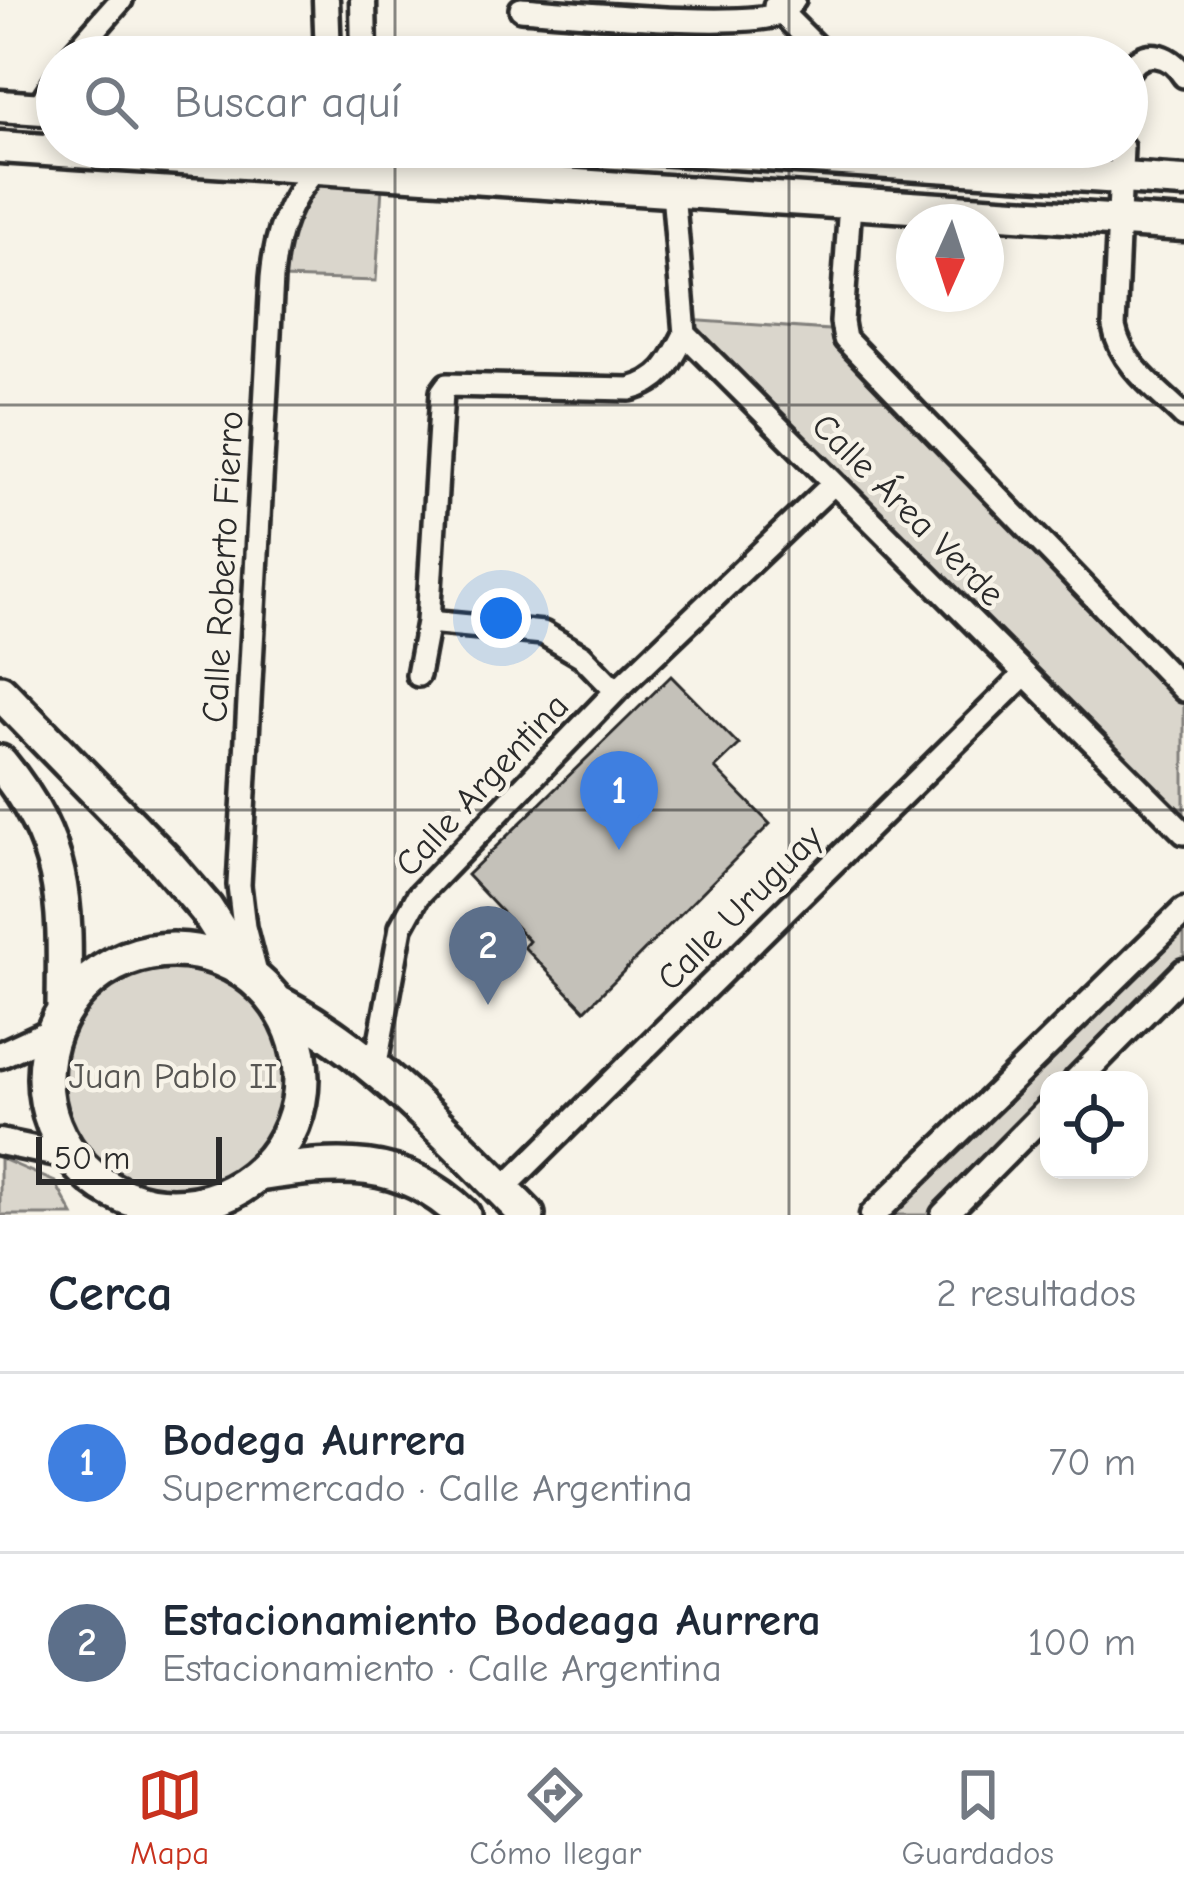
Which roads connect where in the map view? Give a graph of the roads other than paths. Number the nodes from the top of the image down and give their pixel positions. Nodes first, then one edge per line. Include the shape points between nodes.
1 (121, 0) edge
2 (326, 0) edge
3 (363, 0) edge
4 (782, 4) edge
5 (521, 8) dead end
6 (634, 8) edge
7 (89, 36) edge
8 (327, 36) edge
9 (364, 36) edge
10 (809, 36) edge
11 (1148, 56) edge
12 (1184, 76) edge
13 (0, 106) edge
14 (36, 108) edge
15 (0, 147) edge
16 (36, 148) edge
17 (311, 168) edge
18 (446, 168) edge
19 (1028, 168) edge
20 (1122, 168) edge
21 (1122, 178) junction
22 (1184, 182) edge
23 (674, 192) junction
24 (850, 203) junction
25 (1120, 221) junction
26 (1184, 225) edge
27 (686, 334) junction
28 (1184, 416) edge
29 (834, 483) junction
30 (428, 622) junction
31 (1025, 674) junction
32 (418, 675) dead end
33 (1184, 690) edge
34 (616, 691) junction
35 (0, 692) edge
36 (0, 763) edge
37 (1184, 833) edge
38 (1184, 911) edge
39 (229, 962) junction
40 (1184, 973) edge
41 (268, 992) junction
42 (58, 1020) junction
43 (0, 1055) edge
44 (374, 1069) junction
45 (1087, 1071) edge
46 (1040, 1118) edge
47 (0, 1142) edge
48 (84, 1169) junction
49 (259, 1174) junction
50 (502, 1190) junction
51 (224, 1204) edge
52 (110, 1215) edge
53 (463, 1215) edge
54 (527, 1215) edge
55 (873, 1215) edge
56 (944, 1215) edge

1 - 7 street
2 - 8 street
3 - 9 street
4 - 6 street via 728,18
4 - 10 street
5 - 6 street
11 - 12 street via 1162,55
13 - 14 main road
15 - 16 main road
17 - 41 street, Calle Roberto Fierro via 283,218 272,278 239,885 244,927
18 - 23 main road
19 - 21 main road
20 - 21 street
21 - 22 main road
21 - 25 street
23 - 24 main road
23 - 27 street
24 - 25 main road
24 - 33 street, Calle Área Verde via 845,339
25 - 26 main road
25 - 28 street via 1118,345
27 - 29 street, Calle Área Verde
27 - 30 street via 668,368 630,389 447,385
29 - 31 street, Calle Área Verde
29 - 34 street, Calle Argentina
30 - 32 street
30 - 34 street, Calle Argentina via 543,633 582,656
31 - 37 street, Calle Área Verde
31 - 50 street, Calle Uruguay
34 - 44 street, Calle Argentina via 418,896 401,927
35 - 39 main road via 206,909
36 - 42 main road via 33,807 64,897
38 - 55 street
39 - 41 main road
39 - 42 main road via 156,950 120,960 89,980
40 - 45 street
41 - 44 main road
41 - 49 main road via 295,1036 302,1073 298,1111
42 - 43 street
42 - 48 main road via 44,1084 57,1135
44 - 50 main road
46 - 56 street
47 - 48 street
48 - 51 main road via 121,1195 176,1206
48 - 52 main road
49 - 51 main road
49 - 53 main road via 329,1163 380,1168 423,1184
50 - 54 main road

